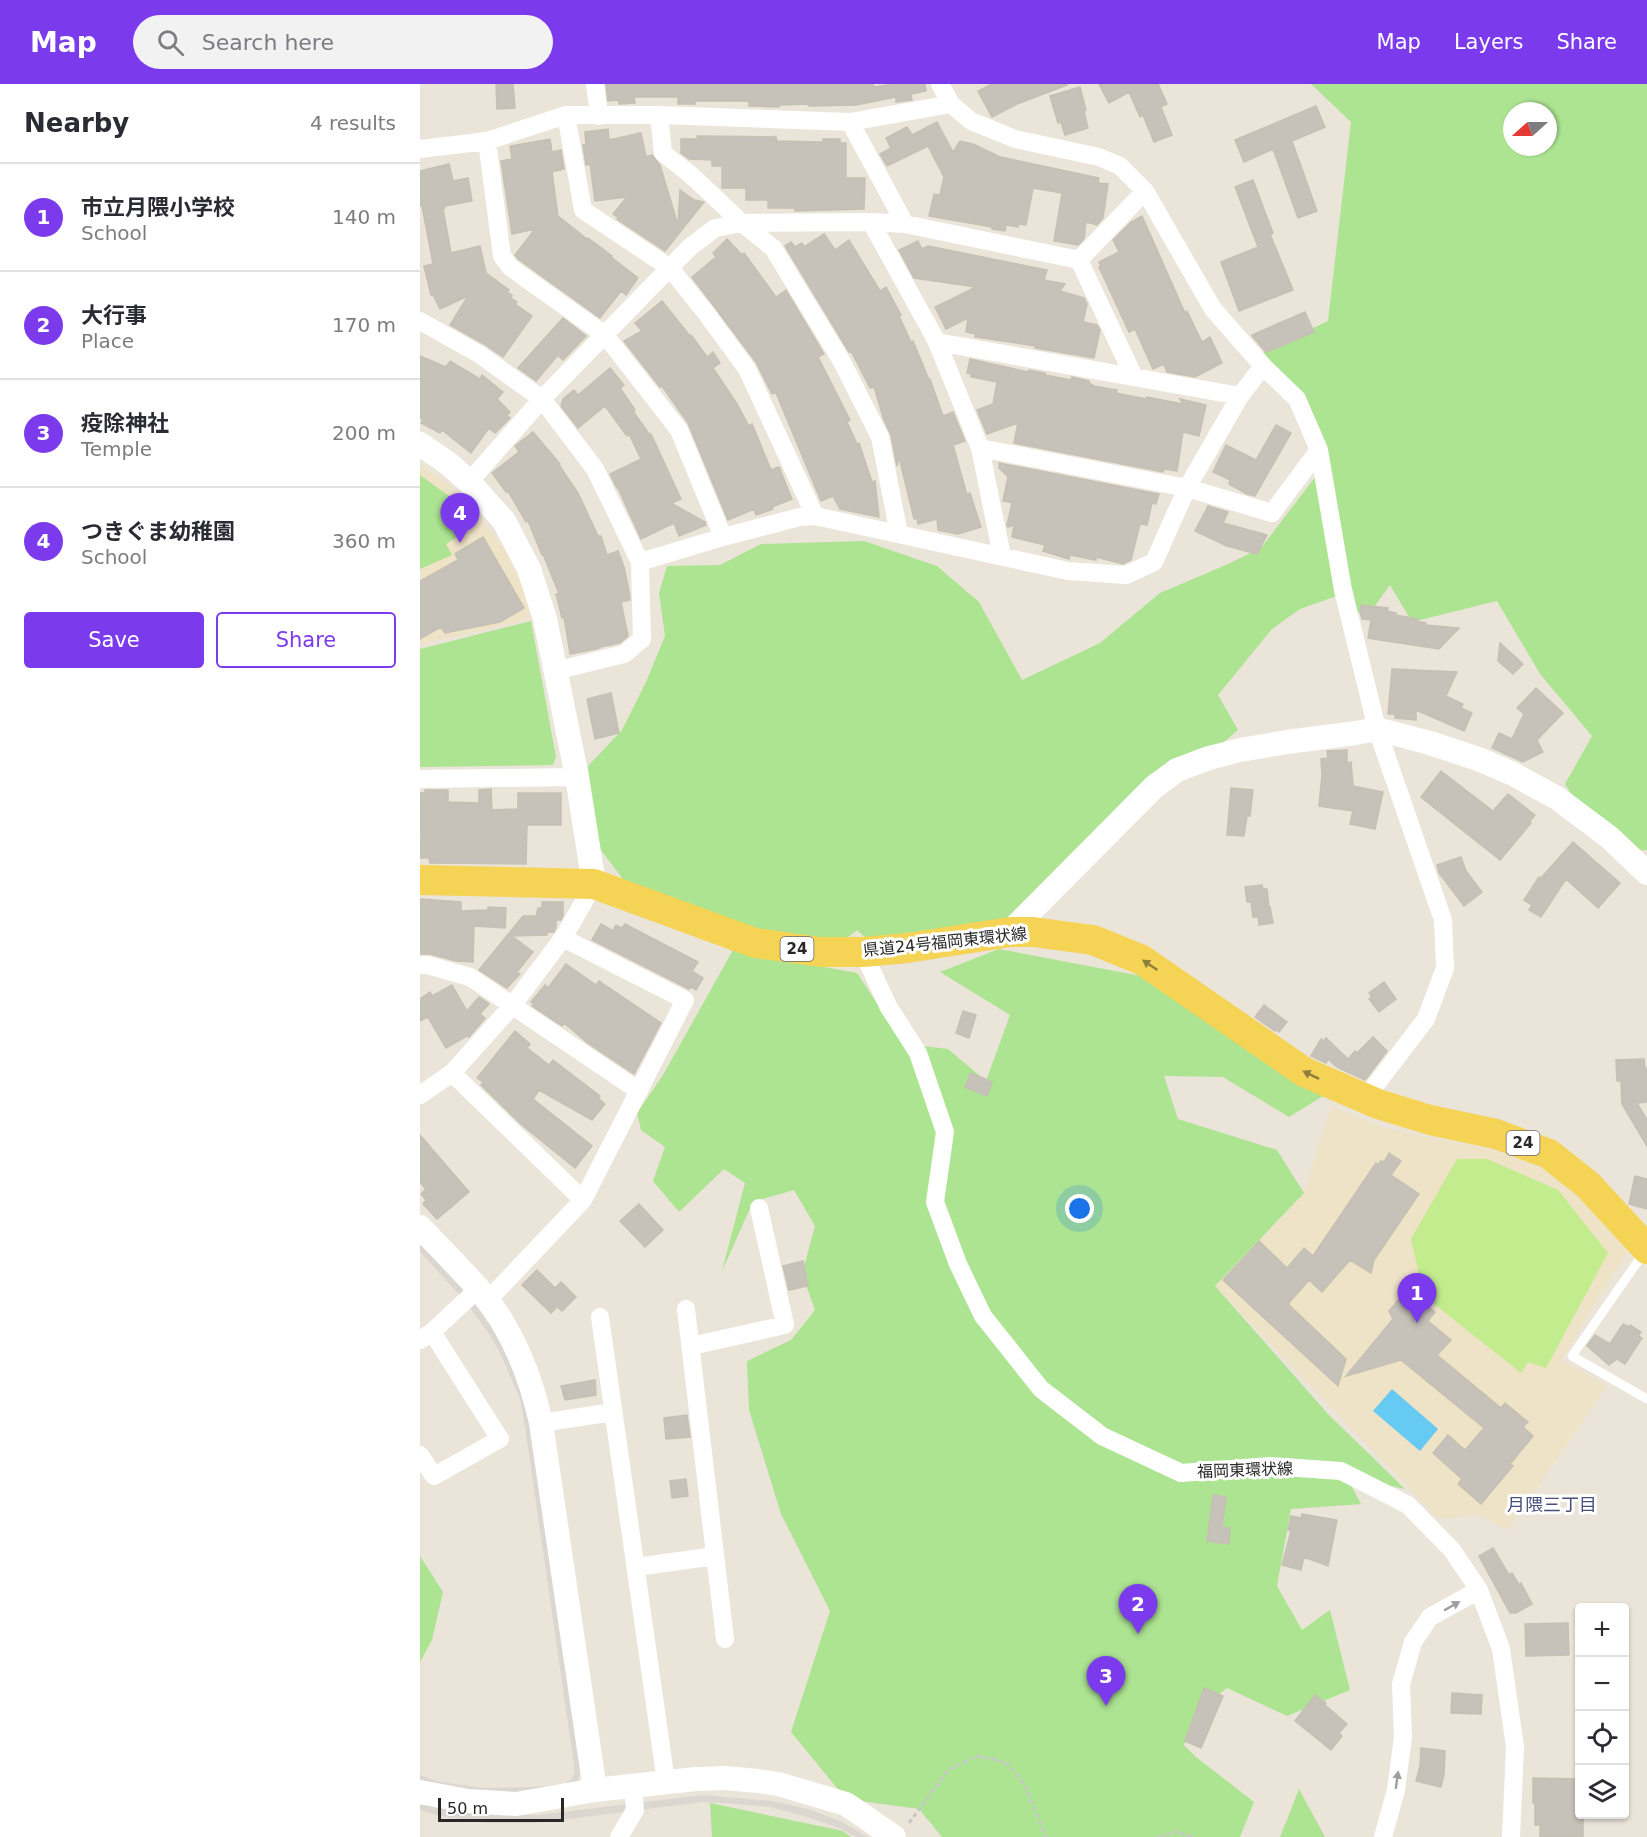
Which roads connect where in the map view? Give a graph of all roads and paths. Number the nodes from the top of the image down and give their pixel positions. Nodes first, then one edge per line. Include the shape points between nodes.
1 (595, 84) edge
2 (940, 84) edge
3 (951, 104) junction
4 (566, 115) junction
5 (598, 116) junction
6 (659, 116) junction
7 (850, 122) junction
8 (487, 141) junction
9 (420, 149) edge
10 (1145, 191) junction
11 (871, 222) junction
12 (742, 223) junction
13 (904, 224) junction
14 (1079, 260) junction
15 (670, 268) junction
16 (420, 321) edge
17 (605, 334) junction
18 (937, 342) junction
19 (1263, 366) junction
20 (1134, 377) junction
21 (1240, 396) junction
22 (542, 399) junction
23 (420, 444) edge
24 (980, 448) junction
25 (1319, 450) junction
26 (469, 482) junction
27 (1187, 488) junction
28 (815, 516) junction
29 (899, 534) junction
30 (723, 537) junction
31 (1002, 556) junction
32 (640, 562) junction
33 (555, 671) junction
34 (1377, 729) junction
35 (577, 777) junction
36 (420, 779) edge
37 (1647, 873) edge
38 (420, 880) edge
39 (594, 884) junction
40 (1010, 932) junction
41 (563, 938) junction
42 (863, 952) junction
43 (420, 965) edge
44 (512, 1006) junction
45 (452, 1073) junction
46 (639, 1091) junction
47 (420, 1095) edge
48 (1364, 1100) junction
49 (583, 1200) junction
50 (759, 1208) dead end
51 (420, 1227) edge
52 (1647, 1249) edge
53 (483, 1295) junction
54 (687, 1309) dead end
55 (600, 1317) dead end
56 (426, 1336) edge
57 (691, 1346) junction
58 (420, 1352) edge
59 (1647, 1399) edge
60 (613, 1412) junction
61 (542, 1423) junction
62 (420, 1455) edge
63 (715, 1556) junction
64 (636, 1568) junction
65 (1479, 1590) junction
66 (725, 1639) dead end
67 (666, 1782) junction
68 (633, 1786) junction
69 (595, 1790) junction
70 (420, 1792) edge
71 (900, 1832) edge
72 (620, 1837) edge
73 (1046, 1837) edge
74 (1159, 1837) edge
75 (1194, 1837) edge
76 (1383, 1837) edge
77 (1511, 1837) edge

1 - 5 street
2 - 3 street
3 - 7 street
3 - 10 street via 971,121 1015,139 1099,157 1120,166
4 - 5 street
4 - 8 street
4 - 15 street via 583,210
5 - 6 street
6 - 7 street
6 - 12 street via 663,153
7 - 13 street
8 - 9 street
8 - 17 street via 502,256 510,267
10 - 14 street
10 - 19 street via 1213,309
11 - 12 street
11 - 13 street
11 - 18 street
12 - 15 street via 715,228
12 - 29 street via 773,248 846,370 880,437
13 - 14 street
14 - 20 street
15 - 17 street
15 - 28 street via 747,369
16 - 22 street via 479,354
17 - 22 street
17 - 30 street via 679,430
18 - 20 street
18 - 24 street
19 - 21 street
19 - 25 street via 1298,399
20 - 21 street
21 - 27 street
22 - 26 street
22 - 32 street via 595,469
23 - 26 street
24 - 27 street
24 - 31 street
25 - 27 street via 1272,513
25 - 34 street via 1343,590
26 - 33 street via 504,520 529,569 545,619
27 - 31 street via 1154,562 1126,575 1068,571
28 - 29 street
28 - 30 street
29 - 31 street
30 - 32 street
32 - 33 street via 642,639 624,654
33 - 35 street
34 - 37 street via 1430,742 1513,774 1557,798 1609,837
34 - 40 street via 1240,750 1177,770 1154,787
34 - 48 street via 1443,920 1445,968 1426,1018
35 - 36 street
35 - 39 street
38 - 39 main road, 県道24号福岡東環状線 / 24
39 - 41 street
39 - 42 main road, 県道24号福岡東環状線 / 24 via 755,943 820,952
40 - 42 main road, 県道24号福岡東環状線 / 24
48 -> 40 main road, 県道24号福岡東環状線 / 24 via 1304,1072 1142,960 1093,940
41 - 44 street
41 - 46 street via 685,1000
42 - 65 street, 福岡東環状線 via 888,1006 918,1053 945,1132 935,1202 958,1264 983,1316 1041,1389 1102,1436 1181,1473 1270,1466 1341,1471 1408,1505 1452,1550
43 - 44 street via 470,977
44 - 45 street
44 - 46 street
45 - 47 street
45 - 49 street
46 - 49 street
48 - 52 main road, 24 via 1496,1134 1549,1154 1588,1185
49 - 53 street
50 - 57 street via 785,1325
51 - 53 street
52 - 59 lane via 1572,1356
53 - 56 street
53 - 61 street via 519,1351
54 - 57 street
55 - 60 street
56 - 58 street via 429,1344
56 - 62 street via 500,1439 434,1476
57 - 63 street
60 - 61 street
60 - 64 street
61 - 69 street
63 - 64 street
63 - 66 street
64 - 67 street
76 -> 65 street via 1396,1790 1403,1737 1401,1683 1413,1642 1430,1617
65 - 77 street, 福岡東環状線 via 1501,1649 1515,1747
67 - 68 street
67 - 71 street via 725,1778 778,1784 846,1804
68 - 69 street
68 - 72 street via 635,1810
69 - 70 street via 516,1804
71 - 73 path via 948,1770 977,1756 1009,1765 1025,1786
74 - 75 path via 1176,1832

